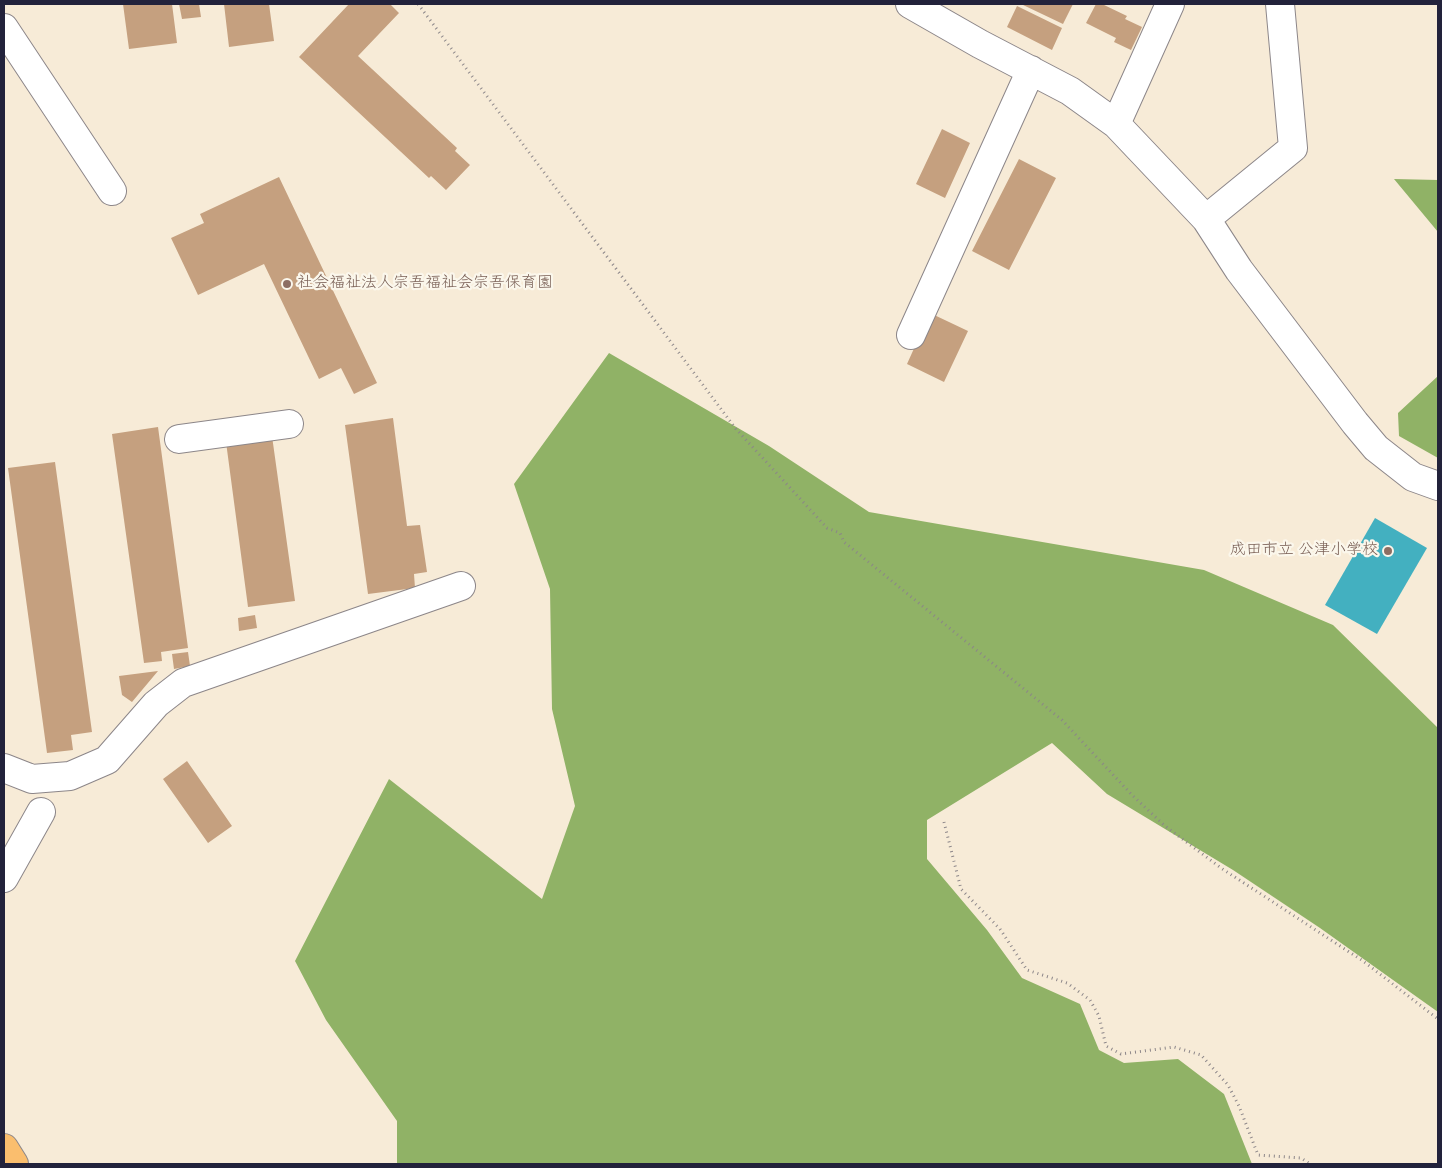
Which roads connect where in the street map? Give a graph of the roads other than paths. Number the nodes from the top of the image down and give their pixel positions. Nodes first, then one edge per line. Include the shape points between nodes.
1 (910, 4) edge
2 (1170, 4) edge
3 (1280, 4) edge
4 (4, 28) edge
5 (1031, 70) junction
6 (1116, 124) junction
7 (112, 191) dead end
8 (1206, 219) junction
9 (911, 335) dead end
10 (289, 424) dead end
11 (180, 439) dead end
12 (1438, 486) edge
13 (461, 586) dead end
14 (4, 768) edge
15 (41, 812) dead end
16 (4, 878) edge
17 (4, 1148) edge
18 (14, 1164) edge

1 - 5 street
2 - 6 street
3 - 8 street via 1293,148
4 - 7 street
5 - 6 street via 1070,91
5 - 9 street
6 - 8 street
8 - 12 street via 1239,270 1376,448 1413,478
10 - 11 street
13 - 14 street via 184,683 156,704 107,760 70,776 32,779
15 - 16 street
17 - 18 highway

